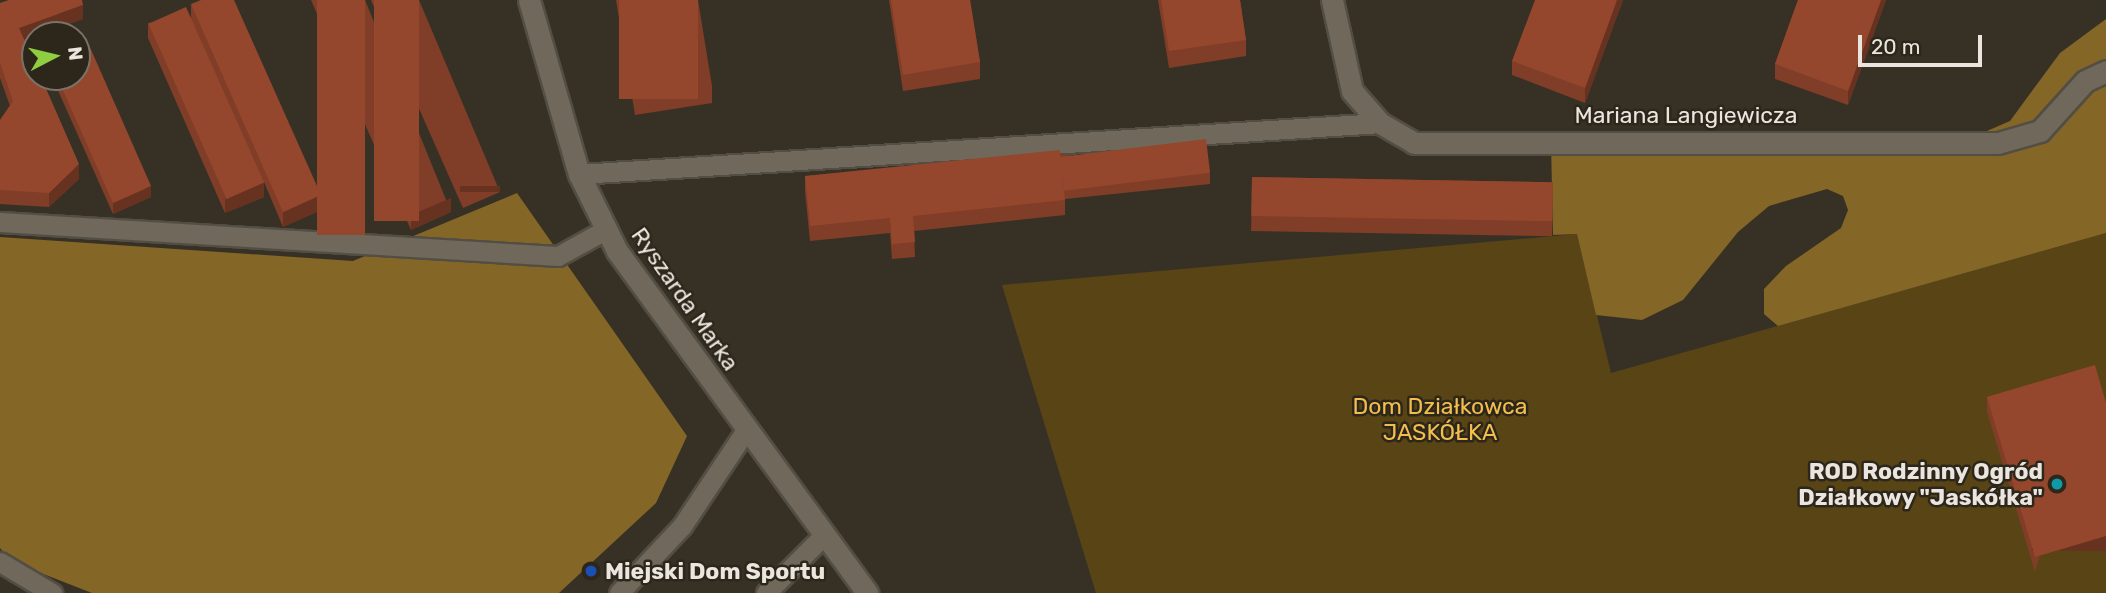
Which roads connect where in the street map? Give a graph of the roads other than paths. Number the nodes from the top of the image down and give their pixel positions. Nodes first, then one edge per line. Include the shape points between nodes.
1 (529, 0) edge
2 (1332, 0) edge
3 (2106, 71) edge
4 (1380, 123) junction
5 (579, 174) junction
6 (0, 222) edge
7 (605, 230) junction
8 (747, 429) junction
9 (823, 536) junction
10 (0, 562) edge
11 (52, 593) edge
12 (619, 593) edge
13 (766, 593) edge
14 (867, 593) edge

1 - 5 street, Ryszarda Marka
2 - 4 street, Mariana Langiewicza via 1352,91
3 - 4 street, Mariana Langiewicza via 2085,81 2040,131 1998,143 1414,143
4 - 5 lane
5 - 7 street, Ryszarda Marka
6 - 7 lane via 558,256
7 - 8 street, Ryszarda Marka
8 - 9 street, Ryszarda Marka
8 - 12 lane via 682,526
9 - 13 lane
9 - 14 street, Ryszarda Marka
10 - 11 lane

